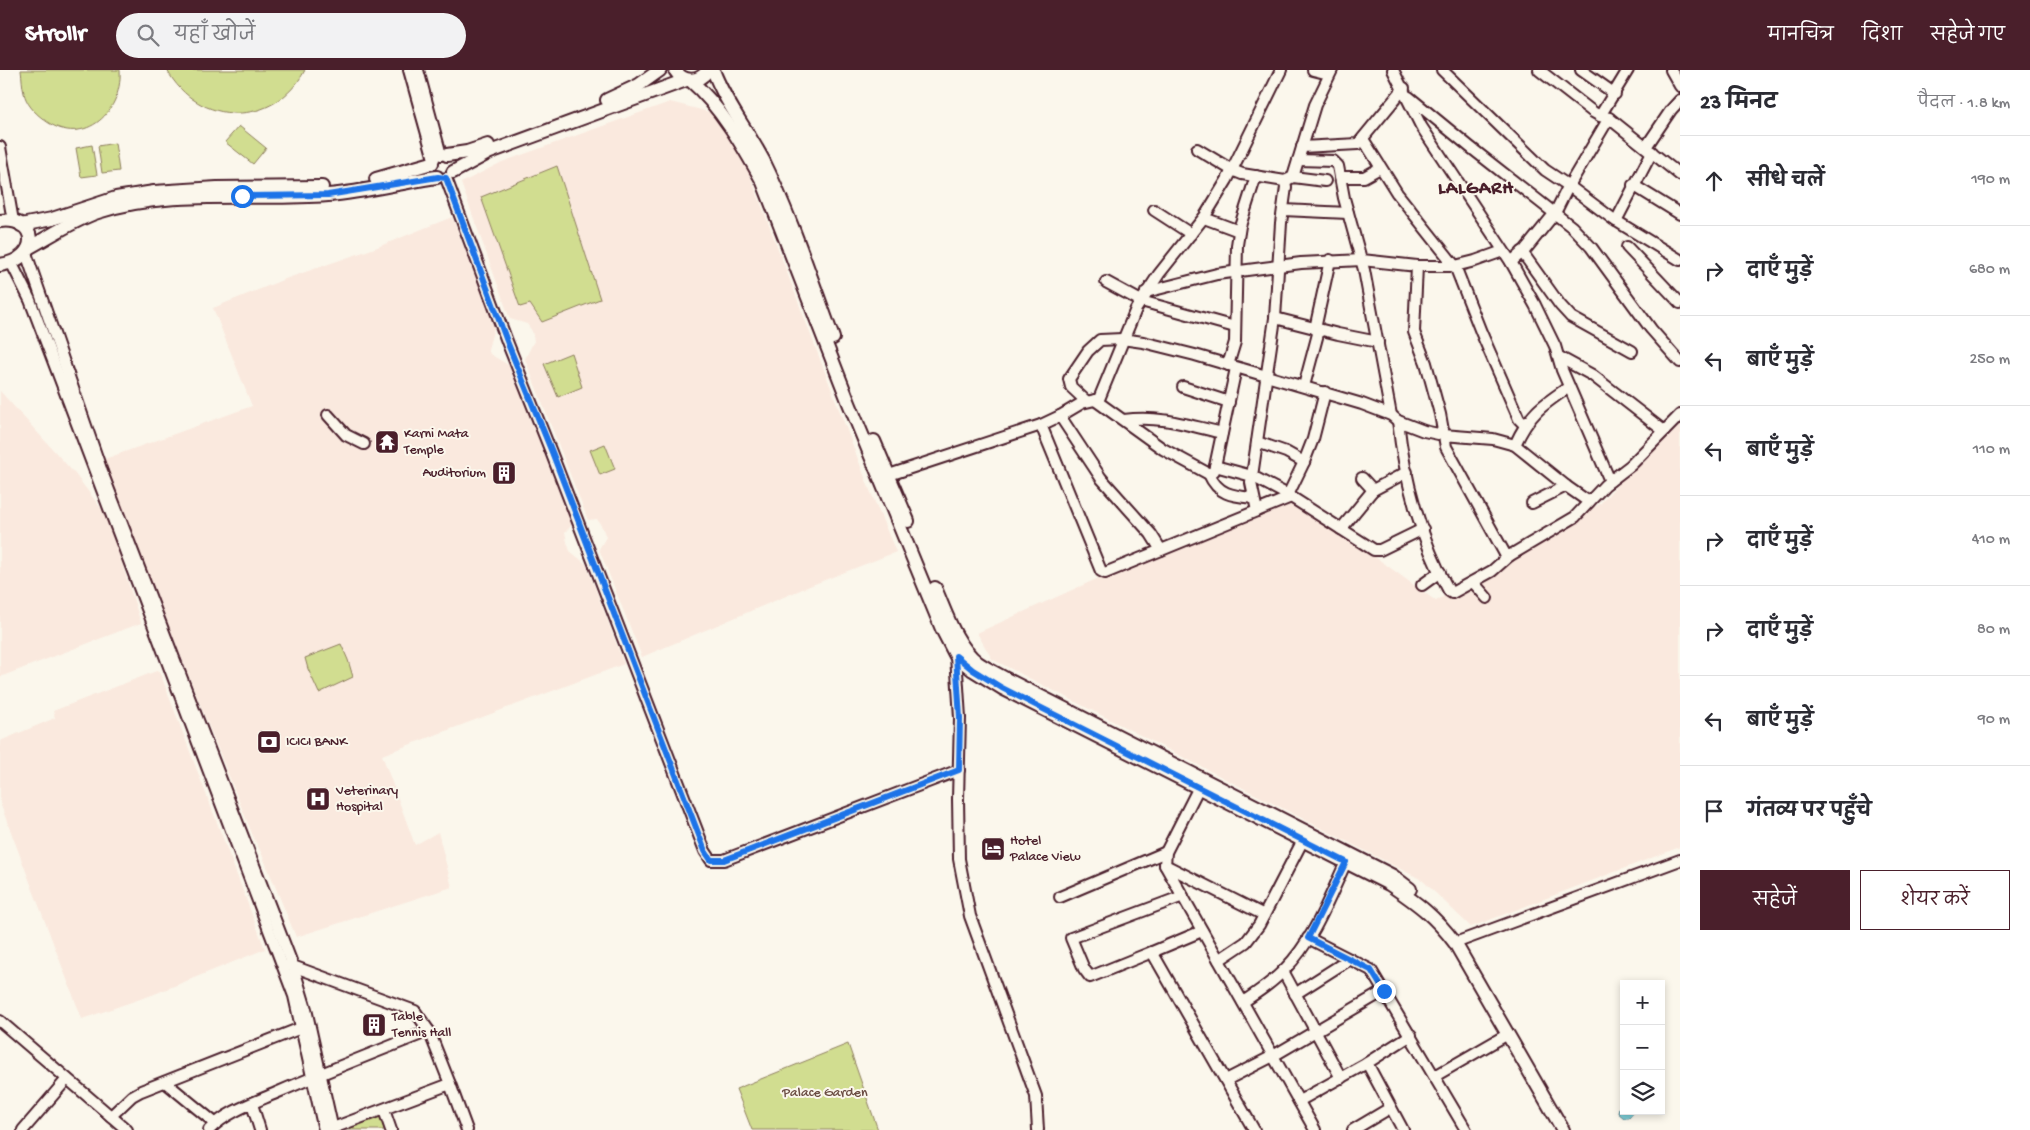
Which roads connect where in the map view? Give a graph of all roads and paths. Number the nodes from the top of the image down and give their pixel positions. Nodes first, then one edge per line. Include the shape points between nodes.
1 (409, 70) edge
2 (418, 70) edge
3 (660, 70) edge
4 (675, 70) edge
5 (708, 70) edge
6 (712, 70) edge
7 (1281, 70) edge
8 (1313, 70) edge
9 (1393, 70) edge
10 (1539, 70) edge
11 (1581, 70) edge
12 (1628, 70) edge
13 (1671, 70) edge
14 (1446, 71) edge
15 (1330, 72) edge
16 (688, 80) junction
17 (1680, 86) edge
18 (1406, 92) junction
19 (1615, 94) junction
20 (1680, 100) edge
21 (1605, 117) junction
22 (1363, 139) junction
23 (0, 147) edge
24 (1302, 147) junction
25 (1197, 149) dead end
26 (1649, 149) junction
27 (438, 158) junction
28 (1298, 160) junction
29 (1380, 168) junction
30 (1232, 170) junction
31 (1680, 175) edge
32 (446, 176) junction
33 (1256, 176) junction
34 (1340, 177) junction
35 (1289, 179) junction
36 (1325, 181) dead end
37 (1569, 186) junction
38 (1633, 186) junction
39 (1154, 210) dead end
40 (1283, 210) junction
41 (1348, 213) junction
42 (1555, 213) junction
43 (1680, 214) edge
44 (1204, 218) junction
45 (1616, 221) junction
46 (11, 222) edge
47 (1239, 230) junction
48 (1191, 234) junction
49 (1627, 247) dead end
50 (28, 250) junction
51 (1503, 251) junction
52 (1522, 252) junction
53 (1330, 260) junction
54 (1362, 260) junction
55 (1680, 260) edge
56 (1511, 262) junction
57 (5, 264) edge
58 (1278, 266) junction
59 (1417, 266) junction
60 (1455, 266) junction
61 (1236, 271) junction
62 (1543, 280) junction
63 (1106, 282) dead end
64 (1527, 290) junction
65 (1143, 297) junction
66 (1680, 304) edge
67 (1275, 318) junction
68 (1235, 327) junction
69 (1317, 329) junction
70 (1122, 339) junction
71 (1378, 342) junction
72 (1632, 351) dead end
73 (1559, 357) junction
74 (1680, 362) edge
75 (1232, 367) junction
76 (1268, 377) junction
77 (1304, 386) junction
78 (1569, 386) junction
79 (1183, 387) dead end
80 (1325, 392) junction
81 (1091, 400) junction
82 (1229, 402) junction
83 (328, 415) dead end
84 (1680, 415) edge
85 (1060, 416) junction
86 (1394, 418) junction
87 (1124, 420) junction
88 (1041, 424) junction
89 (1525, 425) junction
90 (1664, 431) junction
91 (1222, 433) junction
92 (1443, 435) junction
93 (1258, 442) junction
94 (364, 444) dead end
95 (1515, 445) junction
96 (1304, 462) junction
97 (1212, 470) junction
98 (1407, 472) junction
99 (890, 475) junction
100 (1252, 476) junction
101 (1362, 478) dead end
102 (1610, 480) junction
103 (1566, 486) junction
104 (1373, 490) junction
105 (1290, 496) junction
106 (1254, 498) junction
107 (1589, 502) junction
108 (1532, 503) dead end
109 (1257, 511) junction
110 (1341, 529) junction
111 (1423, 529) junction
112 (1161, 550) junction
113 (1508, 556) junction
114 (1440, 572) junction
115 (1473, 582) junction
116 (1422, 585) dead end
117 (1449, 591) junction
118 (1486, 598) dead end
119 (1451, 603) dead end
120 (956, 656) junction
121 (959, 770) junction
122 (1199, 787) junction
123 (1303, 840) junction
124 (1166, 852) junction
125 (1680, 860) edge
126 (1346, 862) junction
127 (1165, 865) junction
128 (1183, 896) junction
129 (1060, 897) dead end
130 (1264, 915) junction
131 (1202, 931) junction
132 (1308, 938) junction
133 (1458, 942) junction
134 (1152, 952) junction
135 (1350, 959) junction
136 (1219, 960) junction
137 (282, 962) junction
138 (292, 966) junction
139 (1282, 971) junction
140 (1384, 991) junction
141 (1295, 994) junction
142 (1243, 1002) junction
143 (0, 1021) edge
144 (306, 1026) junction
145 (429, 1031) junction
146 (1315, 1032) junction
147 (1508, 1034) junction
148 (1411, 1035) junction
149 (1273, 1056) junction
150 (1367, 1063) junction
151 (317, 1076) junction
152 (1435, 1076) junction
153 (1341, 1078) junction
154 (67, 1079) junction
155 (1226, 1080) junction
156 (165, 1082) junction
157 (450, 1084) junction
158 (1298, 1101) junction
159 (252, 1104) junction
160 (1390, 1108) junction
161 (384, 1110) junction
162 (111, 1116) junction
163 (212, 1126) edge
164 (1369, 1126) edge
165 (28, 1128) edge
166 (330, 1129) edge
167 (127, 1130) edge
168 (260, 1130) edge
169 (392, 1130) edge
170 (467, 1130) edge
171 (1038, 1130) edge
172 (1254, 1130) edge
173 (1315, 1130) edge
174 (1353, 1130) edge
175 (1402, 1130) edge
176 (1466, 1130) edge
177 (1563, 1130) edge
178 (1571, 1130) edge

1 - 27 street
2 - 27 street
3 - 27 main road via 639,86 613,98 476,150
4 - 16 main road
5 - 16 main road via 700,78
6 - 99 main road via 780,198 861,412
7 - 30 street
8 - 15 street
9 - 18 street
10 - 21 street
11 - 19 street
12 - 19 street
13 - 17 street
14 - 37 street via 1545,170
15 - 24 street via 1315,105
16 - 32 main road via 490,152
16 - 120 main road via 710,100 763,182 849,403
18 - 22 street via 1393,99
18 - 42 street
18 - 51 street via 1421,126
19 - 21 street
20 - 26 street
21 - 26 street
21 - 37 street
22 - 24 street via 1354,145
22 - 29 street
23 - 46 street
24 - 28 street
25 - 30 street
26 - 31 street
26 - 38 street
27 - 32 main road via 431,168
27 - 32 main road via 452,159 454,165
27 - 46 main road via 403,173 344,185 217,188 130,195 52,219
28 - 34 street via 1333,161 1338,166
28 - 35 street
29 - 34 street via 1364,177
29 - 60 street
30 - 33 street
30 - 44 street
32 - 50 main road via 328,195 201,197 128,204 76,221
32 - 121 street via 504,334 711,860 724,860
33 - 35 street
33 - 47 street
34 - 41 street
35 - 36 street
35 - 40 street
37 - 42 street
37 - 45 street
38 - 43 street
38 - 45 street
39 - 48 street
40 - 41 street
40 - 58 street
41 - 54 street
42 - 52 street
42 - 74 street via 1590,247
44 - 47 street
44 - 48 street
45 - 55 street
46 - 50 main road via 30,238
47 - 61 street
48 - 65 street
49 - 66 street
50 - 57 main road
50 - 138 street via 102,472
51 - 56 street
51 - 60 street
52 - 56 street
52 - 62 street
53 - 54 street
53 - 58 street
53 - 69 street
54 - 59 street
54 - 71 street
56 - 64 street
57 - 137 street via 30,300
58 - 61 street
58 - 67 street
59 - 60 street
59 - 92 street via 1414,332 1426,363
60 - 89 street via 1481,332
61 - 65 street
61 - 68 street
62 - 64 street
62 - 72 street via 1571,317
63 - 65 street
64 - 73 street
65 - 68 street
65 - 70 street
67 - 69 street
67 - 76 street
68 - 75 street
69 - 71 street
69 - 77 street
70 - 75 street via 1195,355
70 - 81 street via 1101,396
70 - 81 street via 1100,340 1088,350 1071,374 1071,386
71 - 86 street
73 - 78 street
73 - 90 street via 1592,375
75 - 76 street
75 - 82 street
76 - 77 street
76 - 93 street
77 - 80 street
78 - 89 street via 1540,406
78 - 102 street
79 - 82 street
80 - 86 street
80 - 96 street
81 - 85 street
81 - 87 street
82 - 91 street
83 - 94 street via 346,435
84 - 90 street
85 - 88 street
85 - 112 street via 1101,478 1151,534
86 - 92 street via 1424,432
86 - 98 street
87 - 91 street via 1162,418
87 - 97 street via 1163,449
88 - 99 street
88 - 112 street via 1101,571 1109,573
89 - 95 street
90 - 102 street via 1631,465
91 - 97 street
92 - 95 street via 1493,439
92 - 113 street via 1474,500
93 - 96 street
93 - 100 street
95 - 103 street
96 - 105 street
97 - 100 street
97 - 106 street via 1216,486 1225,494
98 - 104 street
98 - 111 street
99 - 133 main road via 951,624 964,648 978,662 1394,876 1440,913
100 - 105 street
100 - 106 street
101 - 104 street
102 - 107 street
103 - 107 street
103 - 108 street
104 - 110 street
105 - 109 street
105 - 110 street
106 - 109 street
107 - 113 street via 1575,517
109 - 112 street
110 - 111 street via 1377,550
111 - 114 street
113 - 115 street
114 - 116 street
114 - 117 street
115 - 117 street via 1452,593
115 - 118 street
117 - 119 street
120 - 121 street
120 - 122 main road via 1002,688
121 - 171 street via 959,859 970,916 1028,1070 1036,1096
122 - 123 main road
122 - 124 street
123 - 126 main road
123 - 130 street
124 - 127 street
124 - 129 street
125 - 133 street
126 - 132 street
126 - 133 main road via 1389,884 1426,910
127 - 128 street
127 - 130 street
128 - 131 street
128 - 134 street via 1071,938 1090,977
130 - 136 street via 1246,942
131 - 134 street
131 - 136 street
132 - 135 street
132 - 139 street
133 - 147 main road
133 - 178 main road
134 - 155 street
135 - 140 street via 1371,970
135 - 141 street
136 - 142 street
137 - 138 street
137 - 144 street
138 - 144 street
138 - 145 street via 408,1007 422,1019
139 - 141 street
139 - 142 street
140 - 146 street
140 - 148 street
141 - 146 street
142 - 149 street
143 - 154 street
144 - 151 street
144 - 156 street
145 - 151 street
145 - 157 street
146 - 149 street
146 - 153 street
147 - 152 street
147 - 177 main road
148 - 150 street
148 - 152 street
149 - 155 street
149 - 158 street
150 - 153 street
150 - 160 street
151 - 159 street
151 - 166 street
152 - 176 street
153 - 158 street
154 - 162 street
154 - 165 street
155 - 172 street
156 - 162 street via 132,1096
156 - 163 street
157 - 161 street
157 - 170 street
158 - 173 street
159 - 163 street
159 - 168 street
160 - 164 street
160 - 175 street
161 - 166 street
161 - 169 street
162 - 167 street
164 - 174 street

